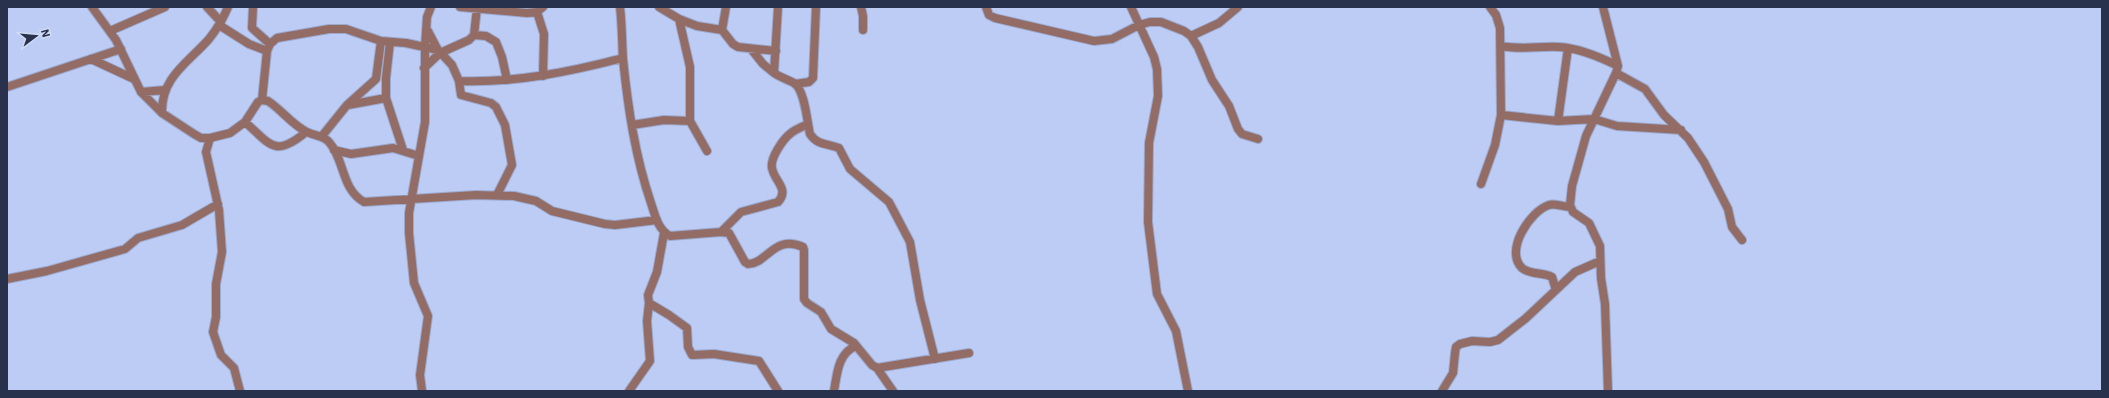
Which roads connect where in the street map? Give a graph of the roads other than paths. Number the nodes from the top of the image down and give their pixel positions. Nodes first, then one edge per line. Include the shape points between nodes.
1 (92, 7) edge
2 (165, 7) edge
3 (207, 7) edge
4 (228, 7) edge
5 (254, 7) edge
6 (460, 7) edge
7 (620, 7) edge
8 (659, 7) edge
9 (726, 7) edge
10 (778, 7) edge
11 (816, 7) edge
12 (861, 7) edge
13 (986, 7) edge
14 (1131, 7) edge
15 (1238, 7) edge
16 (1490, 7) edge
17 (1603, 7) edge
18 (429, 8) edge
19 (477, 8) junction
20 (540, 9) edge
21 (679, 19) junction
22 (220, 24) junction
23 (1139, 25) junction
24 (427, 28) junction
25 (722, 30) junction
26 (863, 30) dead end
27 (110, 31) junction
28 (474, 34) junction
29 (1192, 36) junction
30 (386, 42) junction
31 (1501, 46) junction
32 (425, 47) junction
33 (268, 48) junction
34 (1568, 48) junction
35 (120, 49) junction
36 (751, 49) junction
37 (439, 52) junction
38 (776, 52) junction
39 (91, 58) junction
40 (623, 58) junction
41 (424, 68) junction
42 (1617, 69) junction
43 (774, 73) junction
44 (543, 76) junction
45 (7, 78) edge
46 (134, 79) junction
47 (507, 80) junction
48 (459, 81) junction
49 (795, 84) junction
50 (8, 87) edge
51 (165, 90) junction
52 (141, 92) junction
53 (386, 98) junction
54 (262, 100) junction
55 (347, 105) junction
56 (162, 113) junction
57 (1501, 115) junction
58 (1594, 118) junction
59 (690, 121) junction
60 (1558, 121) junction
61 (244, 122) junction
62 (808, 124) junction
63 (632, 125) junction
64 (1680, 130) junction
65 (306, 132) junction
66 (322, 136) junction
67 (210, 138) junction
68 (1258, 139) dead end
69 (334, 150) junction
70 (403, 150) junction
71 (707, 151) dead end
72 (419, 156) junction
73 (1482, 184) dead end
74 (497, 195) junction
75 (411, 199) junction
76 (218, 204) junction
77 (1570, 207) junction
78 (657, 220) junction
79 (725, 232) junction
80 (664, 233) junction
81 (1742, 240) dead end
82 (1600, 261) junction
83 (7, 279) edge
84 (1556, 290) junction
85 (649, 303) junction
86 (844, 337) junction
87 (856, 346) junction
88 (847, 350) junction
89 (968, 353) dead end
90 (935, 359) junction
91 (877, 368) junction
92 (240, 391) edge
93 (422, 391) edge
94 (629, 391) edge
95 (778, 391) edge
96 (834, 391) edge
97 (893, 391) edge
98 (1188, 391) edge
99 (1442, 391) edge
100 (1608, 391) edge

1 - 27 street
2 - 27 street
3 - 22 street
4 - 22 street
5 - 33 street via 252,28
6 - 19 street
7 - 40 street
8 - 21 street
9 - 25 street
10 - 38 street
11 - 49 street via 813,78 809,82
12 - 26 street
13 - 23 street via 989,15 995,18 1094,41 1112,39
14 - 23 street
15 - 29 street via 1219,23
16 - 31 street via 1498,21
17 - 42 street via 1617,56
18 - 24 street
19 - 20 street via 527,13
19 - 28 street
20 - 44 street via 544,34
21 - 25 street via 697,26
21 - 59 street via 690,67
22 - 33 street via 249,44
22 - 51 street
23 - 29 street via 1161,22
23 - 98 street via 1154,57 1159,82 1149,143 1147,195 1157,294 1176,332
24 - 32 street
24 - 37 street
25 - 36 street via 733,44
27 - 35 street
28 - 37 street via 468,40
28 - 47 street via 486,36 496,42
29 - 68 street via 1212,80 1229,106 1238,129 1242,134
30 - 32 street
30 - 33 street via 358,32 329,29 277,38
30 - 53 street
30 - 55 street via 376,79
31 - 34 street via 1523,49
31 - 57 street
32 - 37 street
32 - 41 street
33 - 54 street
34 - 42 street via 1599,57
34 - 60 street
35 - 39 street
35 - 46 street
36 - 38 street
36 - 43 street
37 - 41 street
37 - 48 street via 449,60
38 - 43 street
39 - 46 street
39 - 50 street
40 - 44 street
40 - 63 street
41 - 72 street via 426,109
42 - 58 street
42 - 64 street via 1645,88 1664,115
43 - 49 street
44 - 47 street
45 - 50 street
46 - 52 street
47 - 48 street
48 - 74 street via 461,95 491,104 505,125 512,165
49 - 62 street via 801,95
51 - 52 street
51 - 56 street
52 - 56 street
53 - 55 street
53 - 70 street
54 - 61 street
54 - 65 street via 273,104
55 - 66 street
56 - 67 street via 201,138
57 - 60 street
57 - 73 street via 1497,138
58 - 60 street
58 - 64 street via 1616,126
58 - 77 street via 1574,175
59 - 63 street via 664,120
59 - 71 street
61 - 65 street via 269,144 278,147 291,144
61 - 67 street via 230,133
62 - 79 street via 787,137 772,162 774,174 782,188 778,202 741,212 729,222
62 - 90 street via 814,140 839,148 850,168 882,195 893,208 910,242 920,300
63 - 78 street via 638,165
64 - 81 street via 1704,162 1728,209 1732,227
65 - 66 street
66 - 69 street
67 - 76 street via 206,152
69 - 70 street via 351,154 382,149
69 - 75 street via 346,181 356,198 370,203
70 - 72 street
72 - 75 street
74 - 75 street
74 - 78 street via 526,198 552,211 605,224
75 - 93 street via 409,233 413,271 428,316 420,375
76 - 83 street via 182,225 138,238 125,249 47,271
76 - 92 street via 222,252 216,284 216,317 213,332 221,355 234,368
77 - 82 street via 1594,230 1600,246
77 - 84 street via 1554,204 1547,206 1525,227 1517,242 1519,265 1527,271 1552,276
78 - 80 street
79 - 80 street via 670,236
79 - 86 street via 748,264 756,262 780,245 802,247 804,299 821,312 831,329
80 - 85 street via 657,272 648,295
82 - 84 street via 1576,272
82 - 100 street via 1605,304
84 - 99 street via 1498,340 1460,344 1454,353 1453,373
85 - 94 street via 647,321 650,360
85 - 95 street via 687,328 688,347 692,355 714,354 759,361
86 - 87 street
86 - 88 street
87 - 88 street
87 - 91 street
88 - 96 street via 838,369
89 - 90 street
90 - 91 street
91 - 97 street

